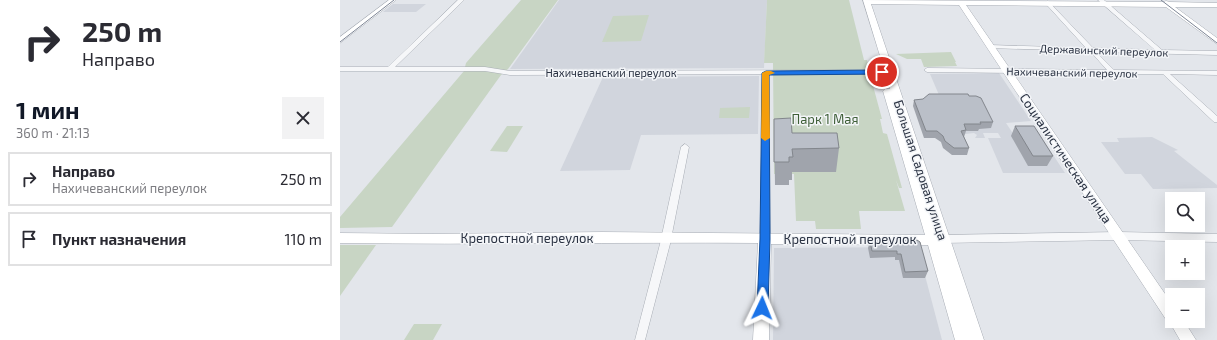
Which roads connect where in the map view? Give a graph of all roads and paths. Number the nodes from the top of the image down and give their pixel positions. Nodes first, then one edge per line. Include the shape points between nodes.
1 (393, 0) edge
2 (462, 0) edge
3 (865, 1) edge
4 (960, 1) edge
5 (1046, 2) edge
6 (1104, 2) edge
7 (1165, 2) edge
8 (1217, 5) edge
9 (340, 41) edge
10 (1217, 42) edge
11 (990, 47) junction
12 (1091, 50) junction
13 (1161, 52) junction
14 (1217, 53) edge
15 (340, 69) edge
16 (390, 69) junction
17 (927, 70) dead end
18 (1007, 70) junction
19 (882, 72) junction
20 (766, 73) junction
21 (1113, 73) junction
22 (1165, 73) junction
23 (1217, 73) edge
24 (1217, 120) edge
25 (685, 147) dead end
26 (1119, 236) junction
27 (340, 238) edge
28 (667, 238) junction
29 (1217, 238) edge
30 (765, 239) junction
31 (937, 240) junction
32 (1165, 305) edge
33 (1180, 328) edge
34 (640, 340) edge
35 (762, 340) edge
36 (963, 340) edge
37 (976, 340) edge
38 (1188, 340) edge

1 - 9 street
2 - 16 street
3 - 4 street
3 - 19 street, Большая Садовая улица
3 - 31 street, Большая Садовая улица
4 - 5 street
4 - 11 street, Социалистическая улица
5 - 6 street
5 - 12 street
6 - 7 street
6 - 13 street
7 - 8 street
7 - 10 street
11 - 12 street, Державинский переулок
11 - 18 street, Социалистическая улица
12 - 13 street, Державинский переулок
12 - 21 street
13 - 14 street, Державинский переулок
15 - 16 street, Нахичеванский переулок
16 - 20 street, Нахичеванский переулок via 492,69 510,73
17 - 18 street, Нахичеванский переулок
18 - 21 street, Нахичеванский переулок
18 - 26 street, Социалистическая улица
19 - 20 street, Нахичеванский переулок
19 - 31 street, Большая Садовая улица
20 - 30 street
21 - 22 street, Нахичеванский переулок
22 - 23 street, Нахичеванский переулок
22 - 24 street
25 - 28 street
26 - 29 street, Крепостной переулок
26 - 31 street, Крепостной переулок
26 - 32 street, Социалистическая улица
27 - 28 street, Крепостной переулок
28 - 30 street, Крепостной переулок
28 - 34 street
30 - 31 street, Крепостной переулок
30 - 35 street
31 - 36 street, Большая Садовая улица
31 - 37 street, Большая Садовая улица
33 - 38 street

